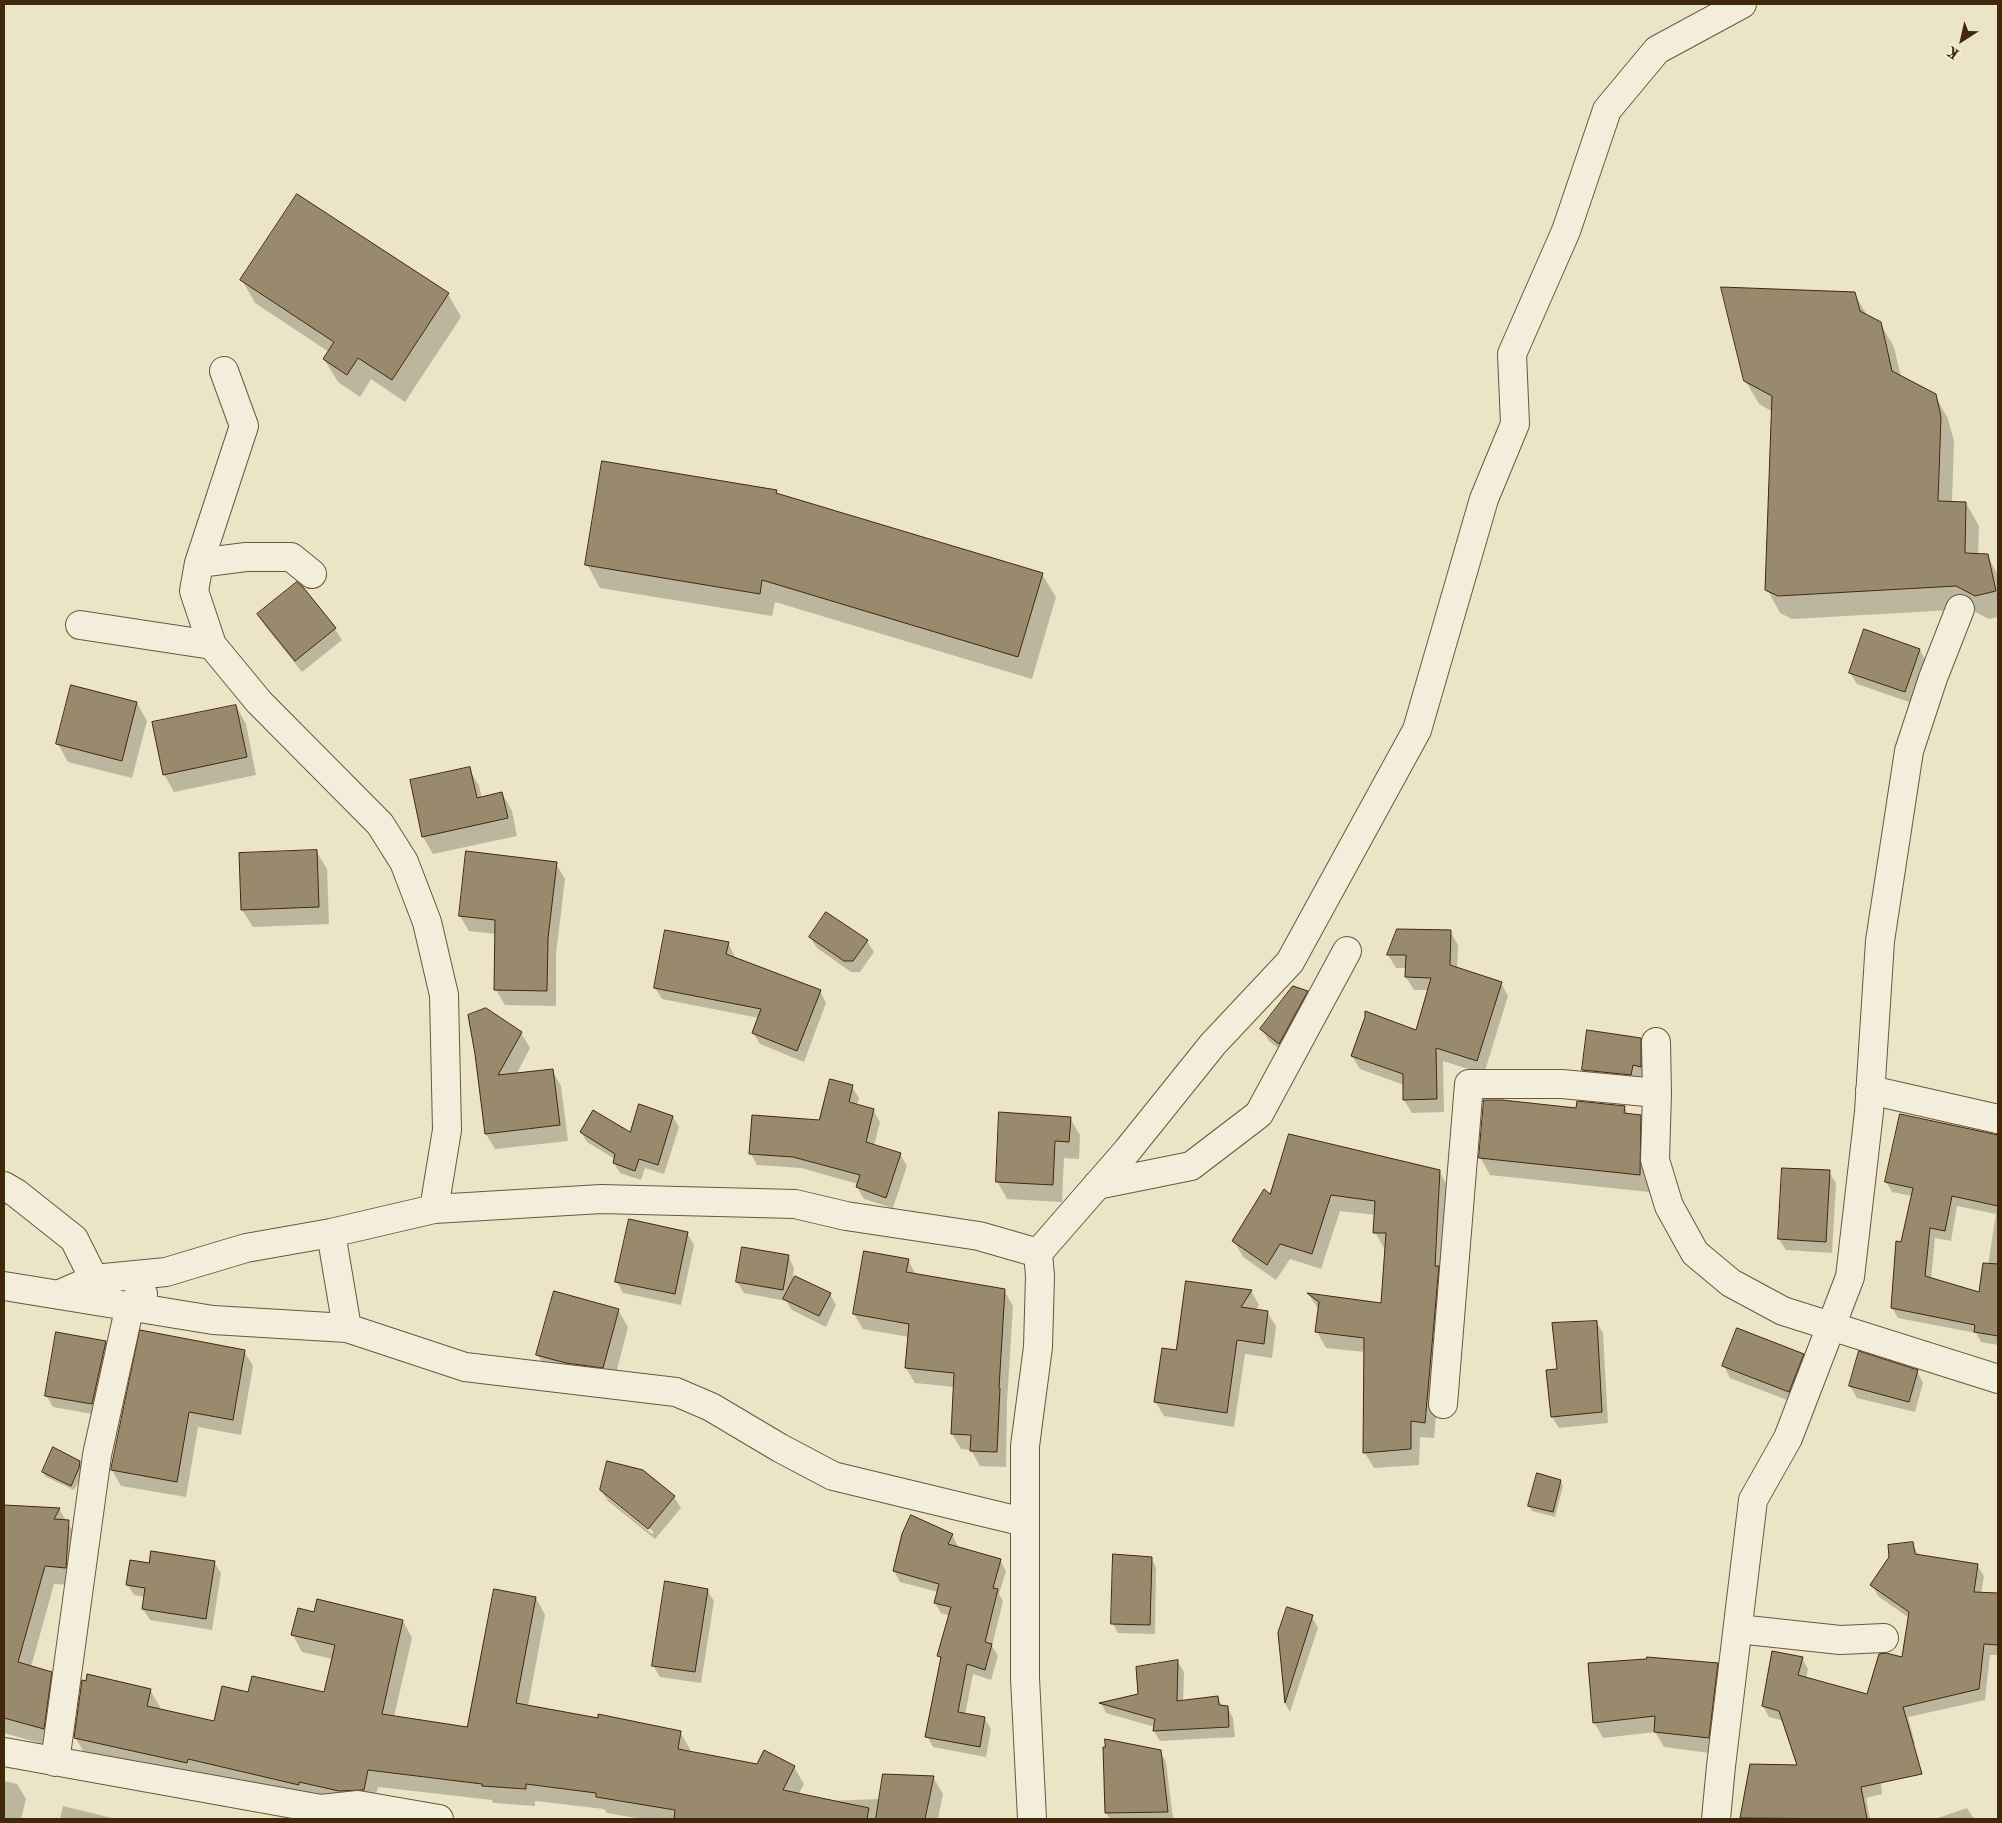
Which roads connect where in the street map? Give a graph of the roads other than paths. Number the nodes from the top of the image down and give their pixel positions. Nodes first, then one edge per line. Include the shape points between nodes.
1 (1742, 4) edge
2 (224, 371) dead end
3 (199, 563) junction
4 (312, 574) dead end
5 (1960, 609) dead end
6 (80, 625) dead end
7 (212, 645) junction
8 (1347, 951) dead end
9 (1656, 1042) dead end
10 (1870, 1090) junction
11 (1657, 1093) junction
12 (1998, 1119) edge
13 (1097, 1184) junction
14 (4, 1186) edge
15 (434, 1209) junction
16 (330, 1233) junction
17 (1038, 1253) junction
18 (166, 1272) junction
19 (94, 1279) junction
20 (4, 1286) edge
21 (60, 1294) junction
22 (130, 1305) junction
23 (1832, 1326) junction
24 (347, 1328) junction
25 (1998, 1379) edge
26 (1443, 1404) dead end
27 (1024, 1522) junction
28 (1738, 1629) junction
29 (1884, 1638) dead end
30 (4, 1752) edge
31 (56, 1762) junction
32 (317, 1814) edge
33 (439, 1819) edge
34 (1032, 1819) edge
35 (1716, 1819) edge

1 - 13 street via 1657,50 1607,110 1566,231 1512,354 1515,424 1484,499 1417,730 1290,962 1213,1044
2 - 3 street via 244,426
3 - 4 street via 246,557 291,557
3 - 7 street via 194,590
5 - 10 street via 1909,751 1880,941
6 - 7 street
7 - 15 street via 259,702 380,824 404,862 427,922 444,996 447,1130
8 - 13 street via 1259,1114 1191,1166
9 - 11 street
10 - 12 street
10 - 23 street via 1850,1277
11 - 23 street via 1655,1160 1669,1206 1695,1253 1731,1283 1766,1302 1783,1311
11 - 26 street via 1562,1084 1469,1084
13 - 17 street
14 - 19 street via 74,1239
15 - 16 street
15 - 17 street via 602,1199 795,1204 846,1216 979,1236
16 - 18 street via 246,1248
16 - 24 street
17 - 27 street via 1038,1347 1025,1446
18 - 19 street
18 - 22 street
19 - 21 street
20 - 21 street
21 - 22 street
22 - 24 street via 213,1320
22 - 31 street via 97,1455
23 - 25 street
23 - 28 street via 1788,1438 1753,1500
24 - 27 street via 465,1367 676,1392 834,1476
27 - 34 street via 1025,1678
28 - 29 street via 1840,1640
28 - 35 street
30 - 31 street
31 - 32 street
32 - 33 street via 358,1805

